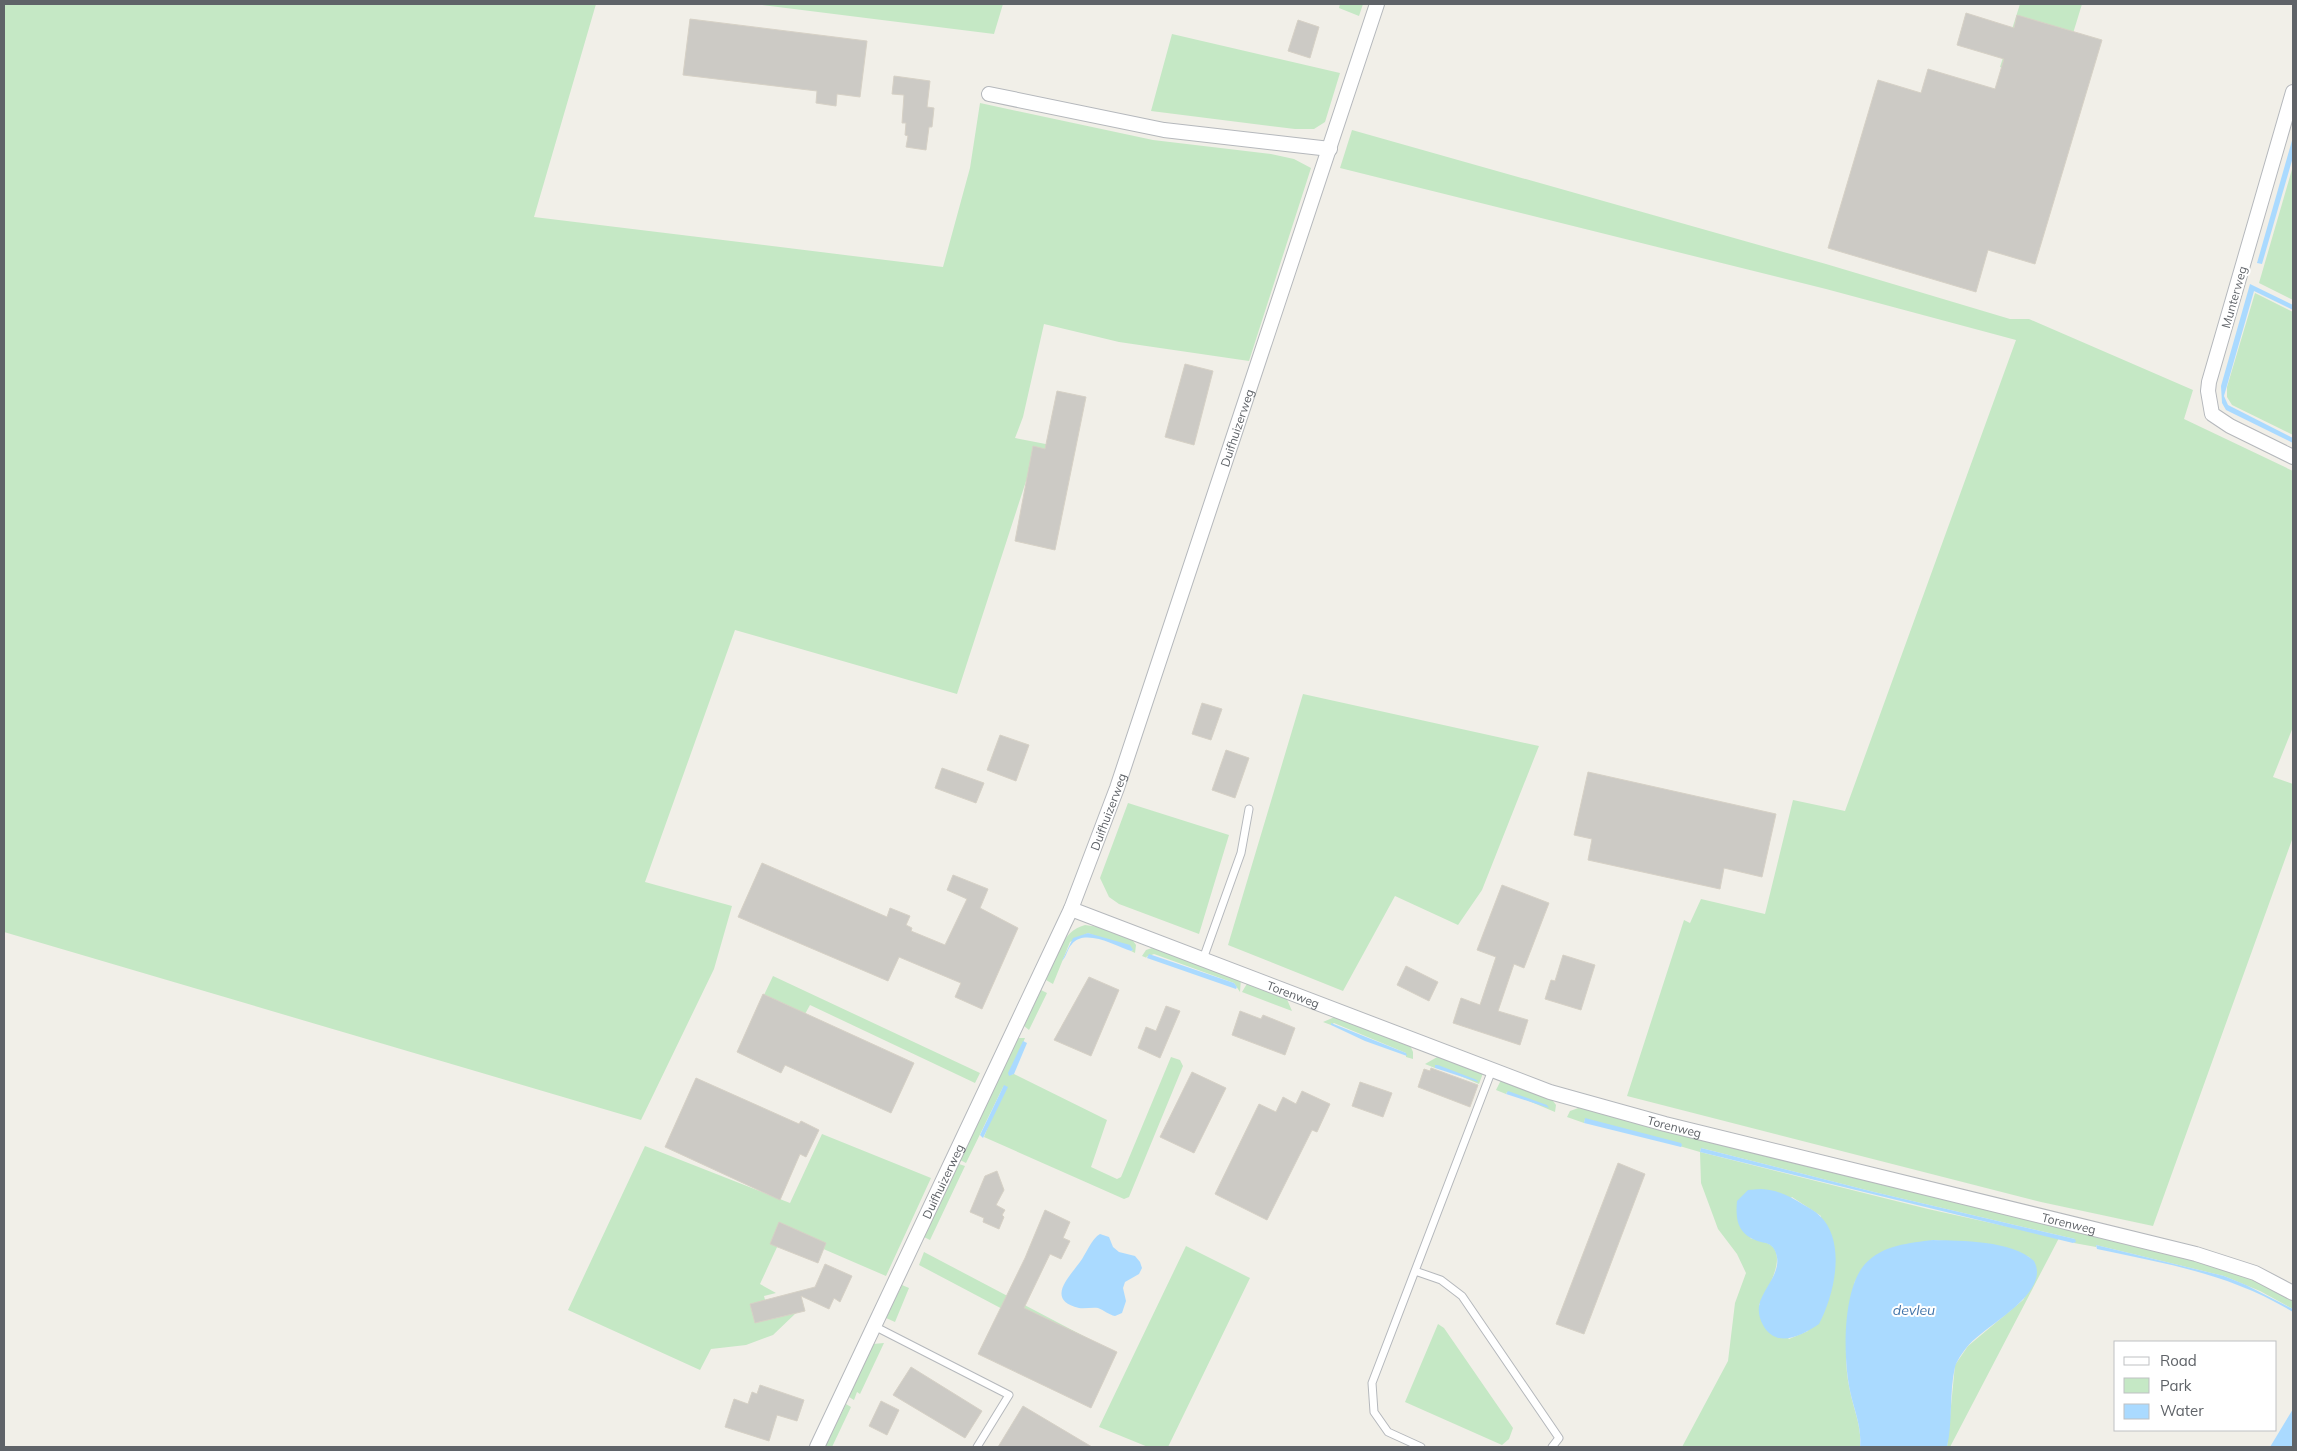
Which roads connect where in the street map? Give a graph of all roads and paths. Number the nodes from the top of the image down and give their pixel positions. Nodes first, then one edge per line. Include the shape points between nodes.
1 (1377, 4) edge
2 (2293, 92) edge
3 (989, 94) dead end
4 (1330, 149) junction
5 (2293, 457) edge
6 (1249, 809) dead end
7 (1071, 909) junction
8 (1203, 959) junction
9 (1492, 1070) junction
10 (1415, 1271) junction
11 (2293, 1293) edge
12 (874, 1326) junction
13 (817, 1447) edge
14 (977, 1447) edge
15 (1421, 1447) edge
16 (1552, 1447) edge

1 - 4 street, Duifhuizerweg
2 - 5 street, Munterweg via 2208,391 2212,414
3 - 4 street via 1164,130
4 - 7 street, Duifhuizerweg via 1117,788
6 - 8 lane via 1241,853
7 - 8 street, Torenweg
7 - 12 street, Duifhuizerweg
8 - 9 street, Torenweg
9 - 10 lane
9 - 11 street, Torenweg via 1550,1092 1615,1111 2196,1254 2255,1273
10 - 15 lane via 1372,1383 1374,1412 1388,1432
10 - 16 lane via 1441,1280 1462,1296 1559,1438
12 - 13 street, Duifhuizerweg
12 - 14 lane via 1009,1395

